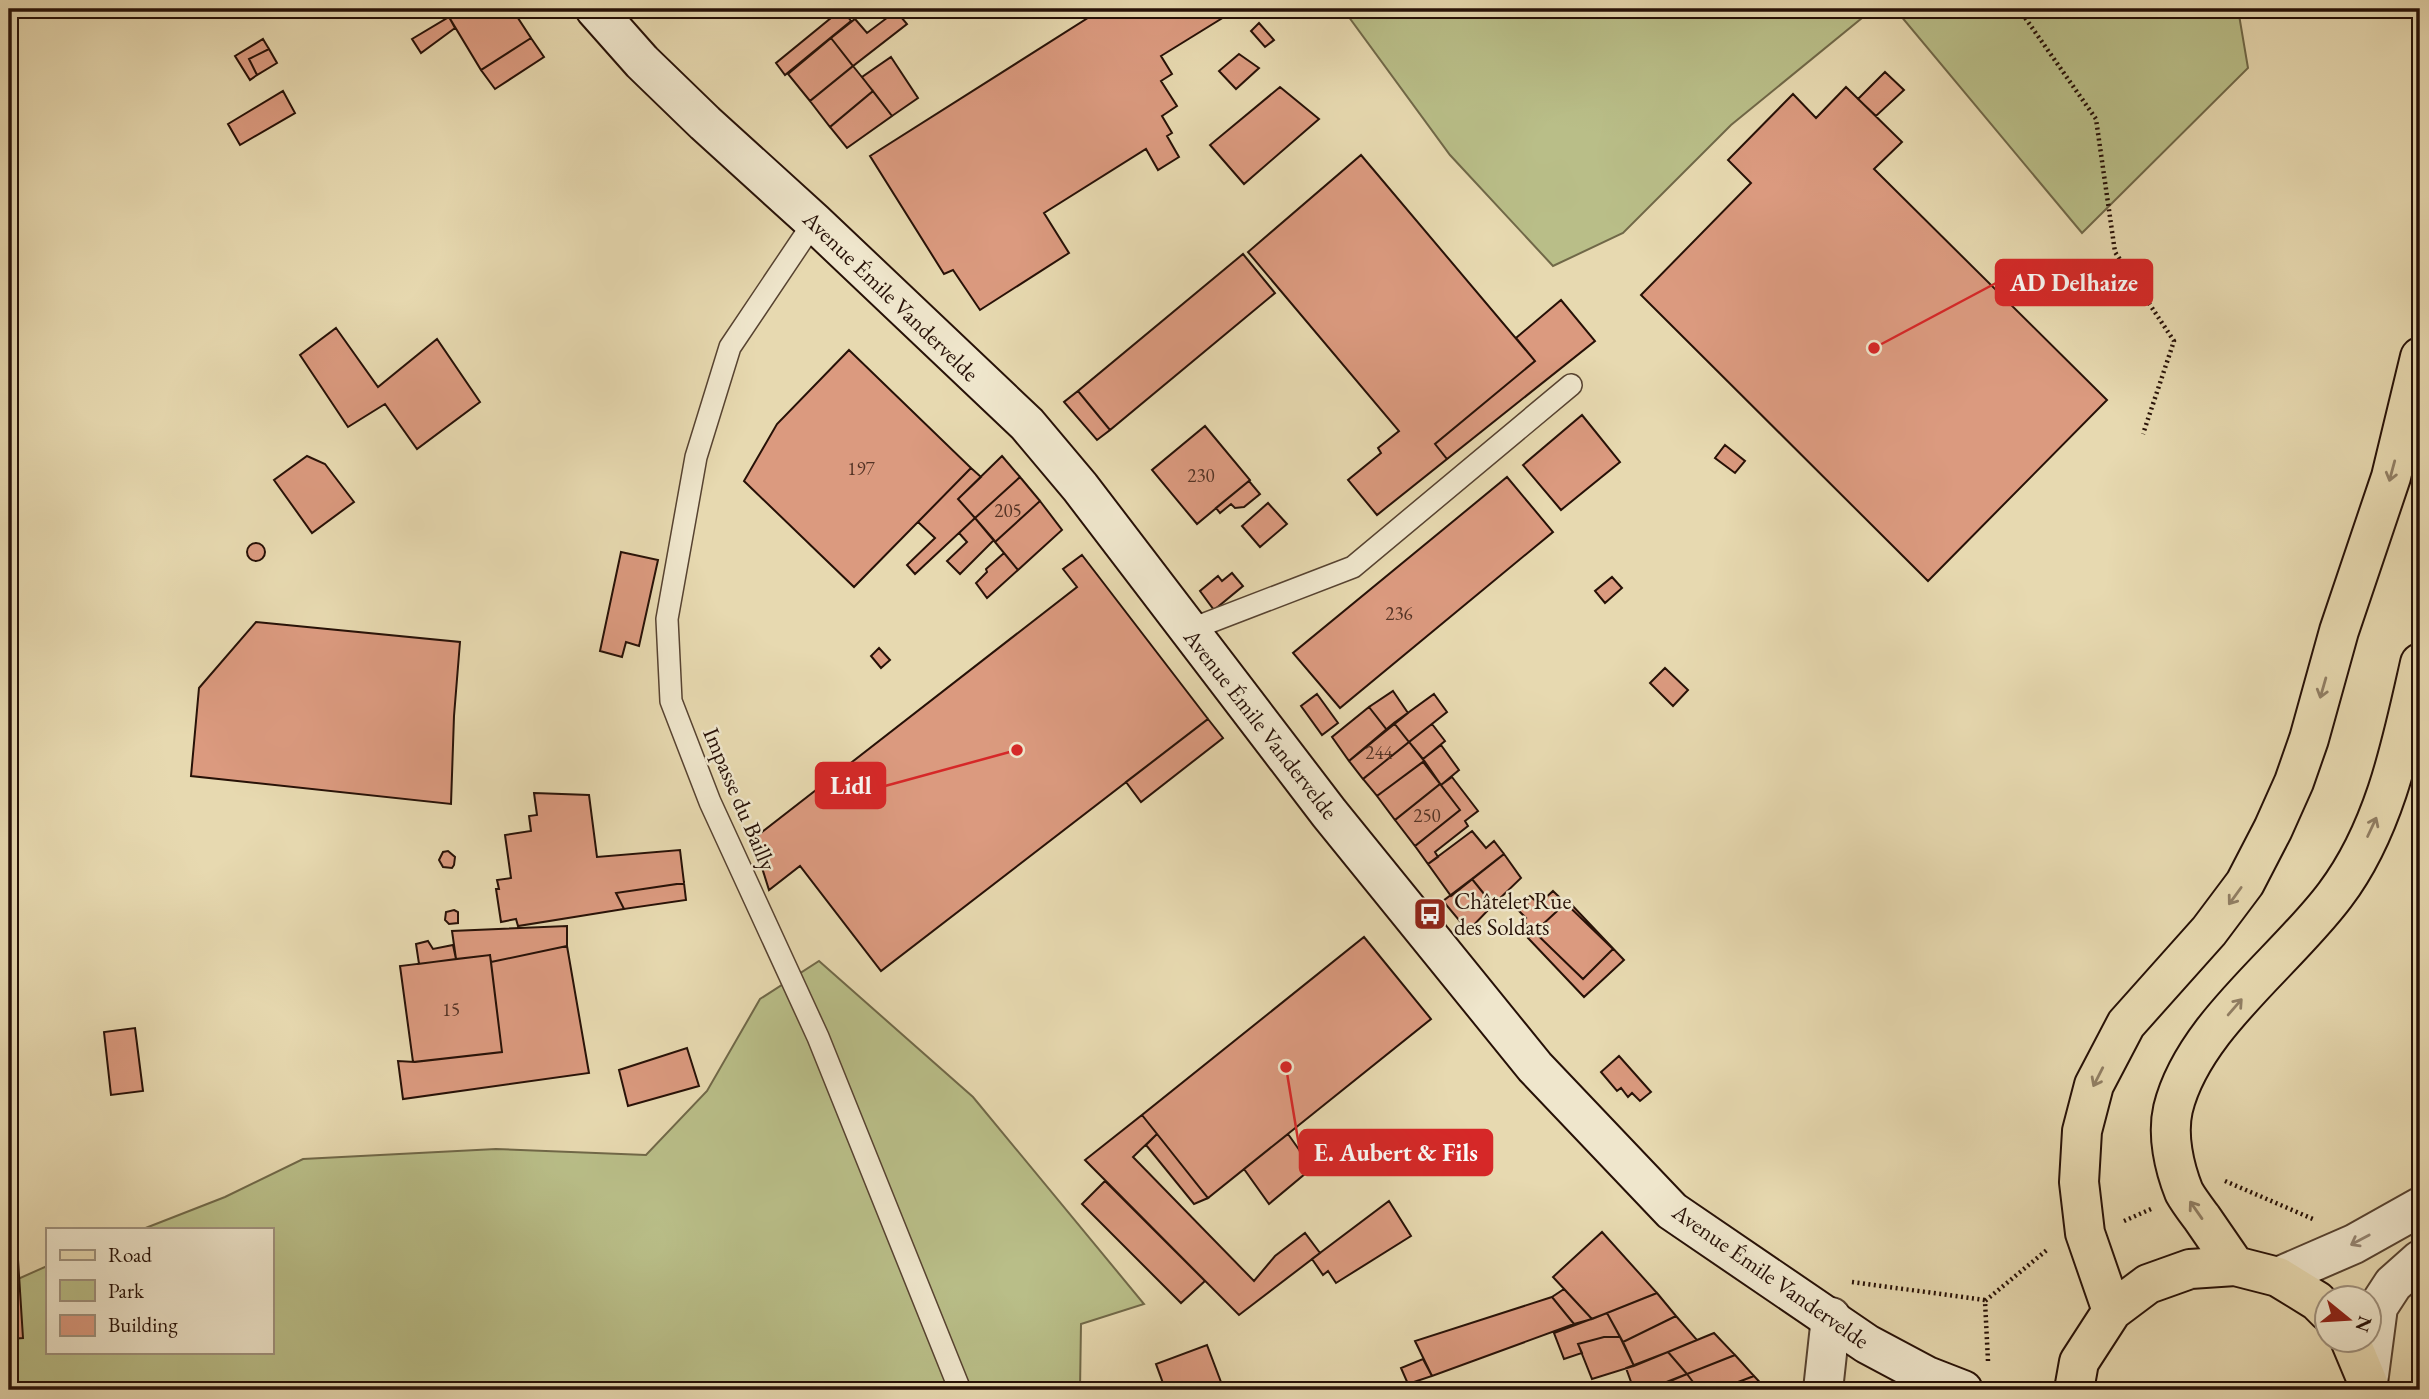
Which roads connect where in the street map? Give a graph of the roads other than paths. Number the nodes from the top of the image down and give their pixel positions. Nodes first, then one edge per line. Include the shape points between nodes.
1 (595, 9) edge
2 (814, 222) junction
3 (2420, 357) edge
4 (1571, 385) dead end
5 (1189, 630) junction
6 (2420, 663) edge
7 (2420, 1208) edge
8 (2420, 1260) edge
9 (2235, 1266) junction
10 (2278, 1277) junction
11 (2314, 1299) edge
12 (2112, 1311) junction
13 (1830, 1317) junction
14 (2357, 1354) edge
15 (2372, 1388) edge
16 (960, 1390) edge
17 (1823, 1390) edge
18 (1963, 1390) edge
19 (2074, 1390) edge

1 - 2 main road, Avenue Émile Vandervelde via 642,62
2 - 5 main road, Avenue Émile Vandervelde via 1027,424
2 - 16 lane, Impasse du Bailly via 730,347 696,457 667,619 671,701 710,802 818,1037
3 -> 12 main road via 2391,477 2294,782 2245,883 2126,1024 2094,1085 2082,1131 2079,1182 2085,1233
4 - 5 lane via 1353,567
5 - 13 main road, Avenue Émile Vandervelde via 1329,813 1552,1085 1672,1211
9 -> 6 main road via 2185,1194 2172,1154 2172,1111 2186,1072 2217,1028 2336,894 2361,852 2399,752
7 -> 10 main road via 2354,1244
8 - 15 main road via 2393,1284 2378,1307
9 - 10 main road
9 - 12 main road via 2190,1269 2148,1284
10 - 11 main road
12 - 19 main road via 2079,1362
13 - 17 main road
13 - 18 main road, Avenue Émile Vandervelde via 1867,1344
14 - 15 main road

